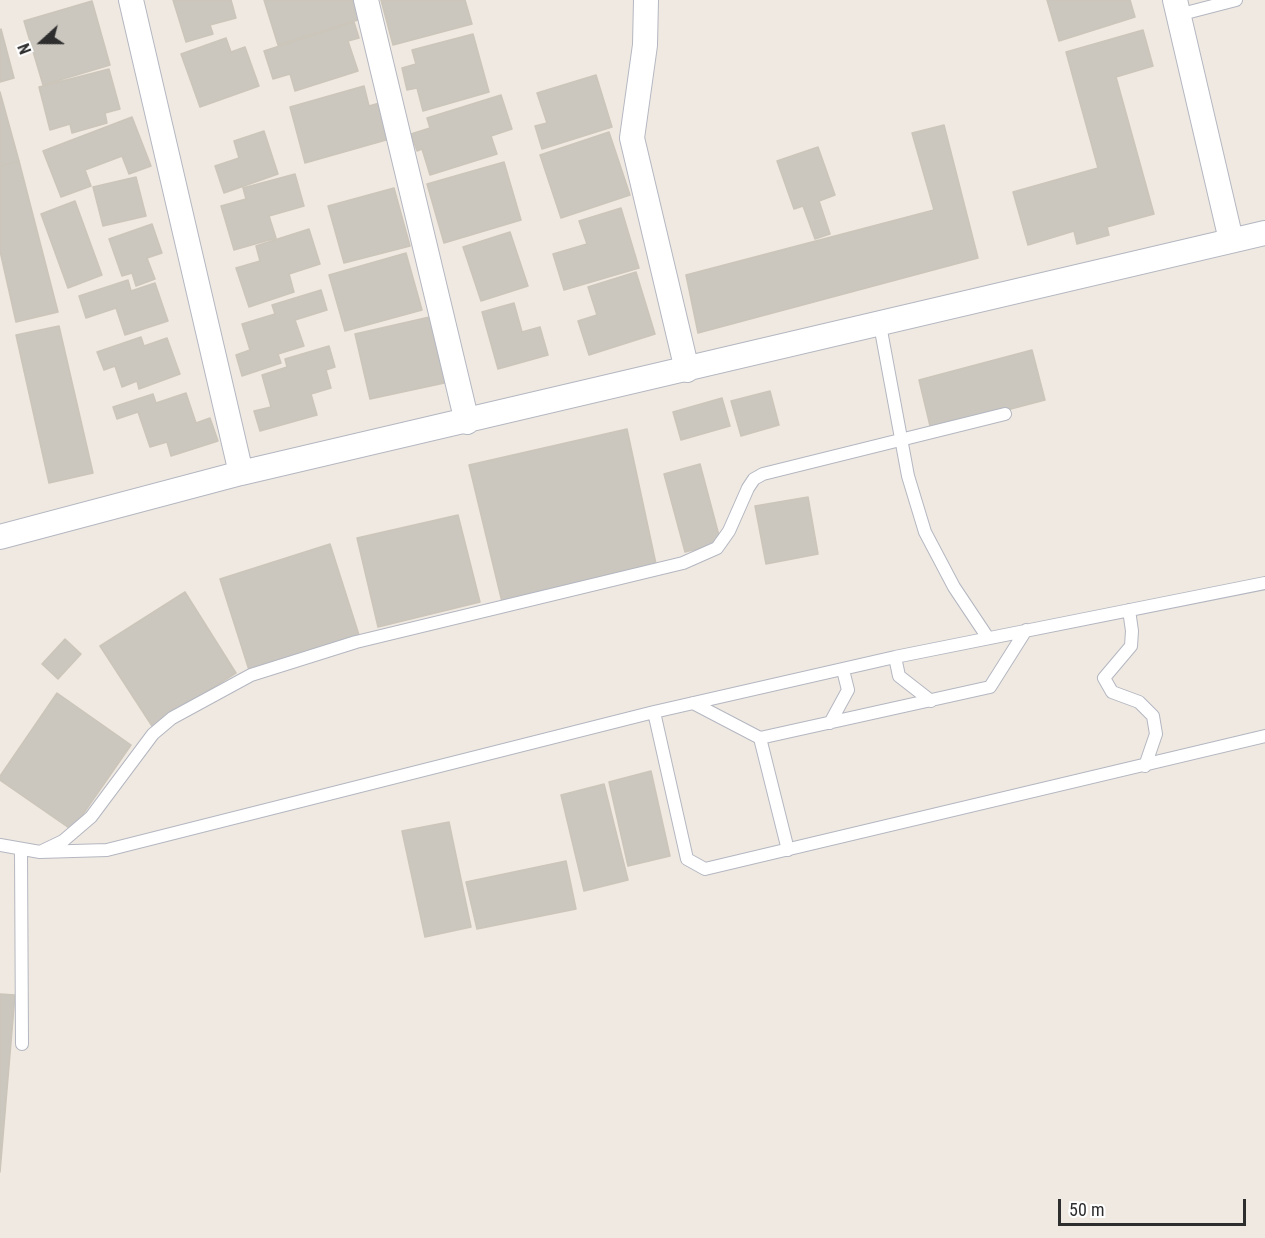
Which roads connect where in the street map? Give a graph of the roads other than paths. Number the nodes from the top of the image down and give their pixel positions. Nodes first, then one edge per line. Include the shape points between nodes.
1 (131, 0) edge
2 (366, 0) edge
3 (646, 0) edge
4 (1236, 0) edge
5 (1176, 7) edge
6 (1265, 233) edge
7 (1231, 240) junction
8 (880, 325) junction
9 (687, 370) junction
10 (1005, 414) dead end
11 (467, 422) junction
12 (902, 440) junction
13 (241, 473) junction
14 (0, 537) edge
15 (1265, 583) edge
16 (1128, 610) junction
17 (1026, 630) junction
18 (988, 638) junction
19 (895, 657) junction
20 (843, 670) junction
21 (931, 700) junction
22 (693, 703) junction
23 (654, 712) junction
24 (830, 723) junction
25 (1265, 736) edge
26 (760, 738) junction
27 (1145, 766) junction
28 (0, 845) edge
29 (21, 849) junction
30 (788, 850) junction
31 (40, 852) junction
32 (22, 1044) dead end

1 - 13 street
2 - 11 street
3 - 9 street via 645,45 632,138
4 - 5 lane
5 - 7 street
6 - 7 street
7 - 8 street
8 - 9 street
8 - 12 lane
9 - 11 street
10 - 12 lane
11 - 13 street
12 - 18 lane via 925,532 954,587
12 - 31 lane via 754,479 717,548 683,563 356,642 251,675 179,714 153,734 91,817 63,841
13 - 14 street
15 - 16 lane
16 - 17 lane
16 - 27 lane via 1131,646 1104,678 1112,692 1139,702 1153,716 1156,734
17 - 18 lane
17 - 21 lane via 990,687
18 - 19 lane
19 - 20 lane
19 - 21 lane via 899,676
20 - 22 lane
20 - 24 lane via 848,690
21 - 24 lane
22 - 23 lane
22 - 26 lane
23 - 30 lane via 687,859 705,868
23 - 31 lane via 107,850
24 - 26 lane
25 - 27 lane
26 - 30 lane
27 - 30 lane
28 - 29 lane
29 - 31 lane
29 - 32 lane

